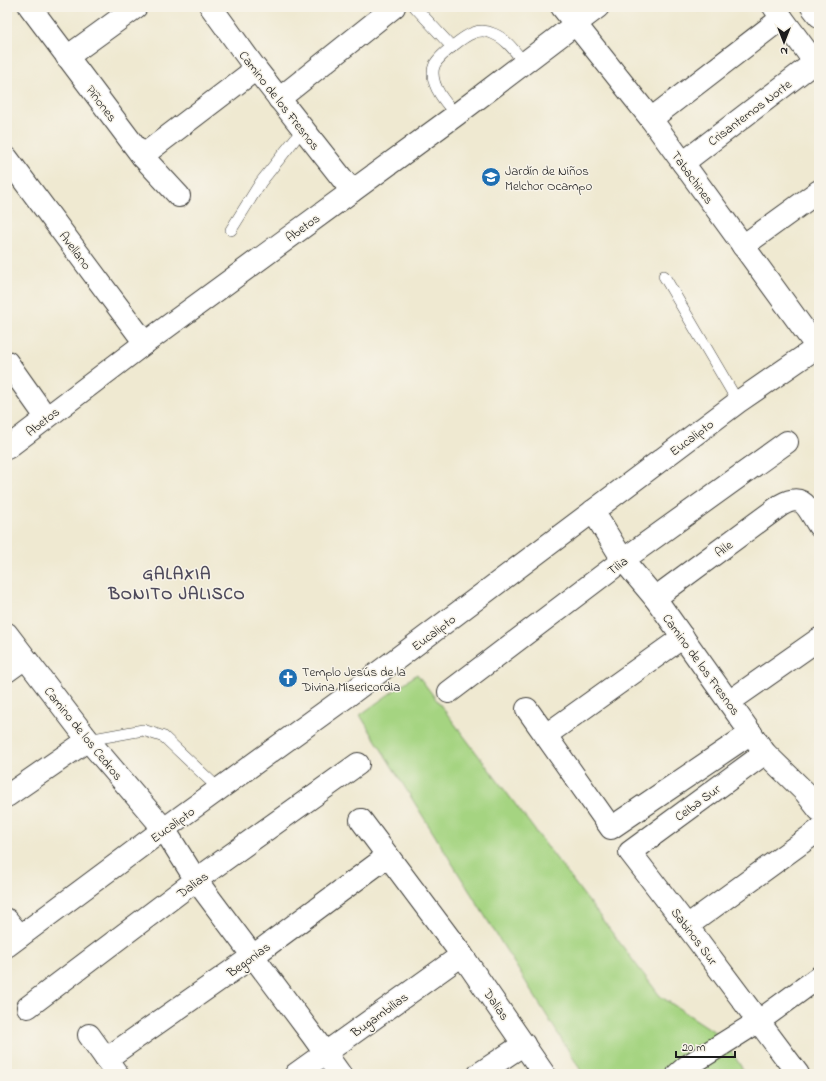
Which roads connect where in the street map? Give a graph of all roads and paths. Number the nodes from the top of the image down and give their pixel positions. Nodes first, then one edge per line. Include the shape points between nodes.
1 (30, 7) edge
2 (136, 7) edge
3 (394, 7) edge
4 (415, 7) edge
5 (562, 7) edge
6 (598, 7) edge
7 (812, 7) edge
8 (215, 8) edge
9 (778, 12) edge
10 (819, 16) edge
11 (576, 25) junction
12 (452, 47) junction
13 (67, 57) junction
14 (525, 64) junction
15 (817, 65) edge
16 (256, 69) junction
17 (279, 99) junction
18 (456, 115) junction
19 (651, 119) junction
20 (303, 129) junction
21 (142, 156) junction
22 (7, 158) edge
23 (683, 163) junction
24 (352, 191) junction
25 (819, 191) edge
26 (179, 196) dead end
27 (231, 230) dead end
28 (743, 246) junction
29 (664, 276) dead end
30 (145, 343) junction
31 (818, 348) edge
32 (7, 362) edge
33 (738, 402) junction
34 (46, 417) junction
35 (787, 442) dead end
36 (7, 448) edge
37 (593, 512) junction
38 (819, 526) edge
39 (623, 560) junction
40 (655, 598) junction
41 (7, 634) edge
42 (683, 637) junction
43 (819, 639) edge
44 (25, 658) junction
45 (7, 671) edge
46 (449, 692) dead end
47 (730, 702) junction
48 (526, 709) dead end
49 (750, 733) junction
50 (546, 735) junction
51 (88, 740) junction
52 (765, 752) junction
53 (358, 764) dead end
54 (812, 787) edge
55 (219, 789) junction
56 (7, 796) edge
57 (819, 810) edge
58 (361, 820) dead end
59 (164, 829) junction
60 (819, 830) edge
61 (630, 852) joint
62 (388, 856) junction
63 (196, 880) junction
64 (687, 926) junction
65 (11, 934) edge
66 (462, 954) junction
67 (253, 956) junction
68 (819, 977) edge
69 (28, 1007) dead end
70 (759, 1021) junction
71 (89, 1035) dead end
72 (524, 1044) junction
73 (325, 1053) junction
74 (112, 1066) edge
75 (296, 1074) edge
76 (340, 1074) edge
77 (479, 1074) edge
78 (544, 1074) edge
79 (678, 1074) edge
80 (798, 1074) edge

1 - 13 street, Piñones
2 - 13 street
3 - 17 street
4 - 12 lane
5 - 11 street, Tabachines
6 - 11 street, Abetos
7 - 10 street
8 - 16 street, Camino de los Fresnos
9 - 15 street
9 - 19 street
11 - 14 street, Abetos
11 - 19 street, Tabachines
12 - 14 lane via 473,33 484,30 504,39
12 - 18 lane via 434,65 433,74 440,94
13 - 21 street, Piñones
14 - 18 street, Abetos
15 - 23 street, Crisantemos Norte
16 - 17 street, Camino de los Fresnos
16 - 21 street
17 - 20 street, Camino de los Fresnos
18 - 24 street, Abetos
19 - 23 street, Tabachines
20 - 24 street, Camino de los Fresnos
20 - 27 lane via 261,182
21 - 26 street, Piñones
22 - 30 street, Avellano
23 - 28 street, Tabachines
24 - 30 street, Abetos
25 - 28 street
28 - 31 street, Tabachines
29 - 33 lane
30 - 34 street, Abetos
31 - 33 street, Eucalipto
32 - 34 street
33 - 37 street, Eucalipto
34 - 36 street, Abetos
35 - 39 street, Tilia
37 - 39 street, Camino de los Fresnos
37 - 55 street, Eucalipto
38 - 40 street, Aile via 804,503 792,499
39 - 40 street, Camino de los Fresnos
39 - 46 street, Tilia
40 - 42 street, Camino de los Fresnos
41 - 44 street, Camino de los Cedros
42 - 47 street, Camino de los Fresnos
42 - 50 street
43 - 47 street
44 - 45 street
44 - 51 street, Camino de los Cedros
47 - 49 street, Camino de los Fresnos
48 - 50 street
49 - 50 street via 611,828
49 - 52 street, Camino de los Fresnos
51 - 55 lane via 143,730 164,737
51 - 56 street
51 - 59 street, Camino de los Cedros
52 - 54 street, Camino de los Fresnos
52 - 61 street, Ceiba Sur
53 - 63 street, Dalias
54 - 57 street, Camino de los Fresnos
55 - 59 street, Eucalipto
58 - 62 street, Dalias
59 - 63 street, Camino de los Cedros
59 - 65 street, Eucalipto
60 - 64 street
61 - 64 street, Sabinos Sur
62 - 66 street, Dalias
62 - 67 street, Begonias
63 - 67 street, Camino de los Cedros
63 - 69 street, Dalias
64 - 70 street, Sabinos Sur
66 - 72 street, Dalias
66 - 73 street, Bugambilias
67 - 73 street, Camino de los Cedros
67 - 74 street, Begonias
68 - 70 street
70 - 79 street
70 - 80 street
71 - 74 street
72 - 77 street
72 - 78 street, Dalias
73 - 75 street, Bugambilias
73 - 76 street, Camino de los Cedros

